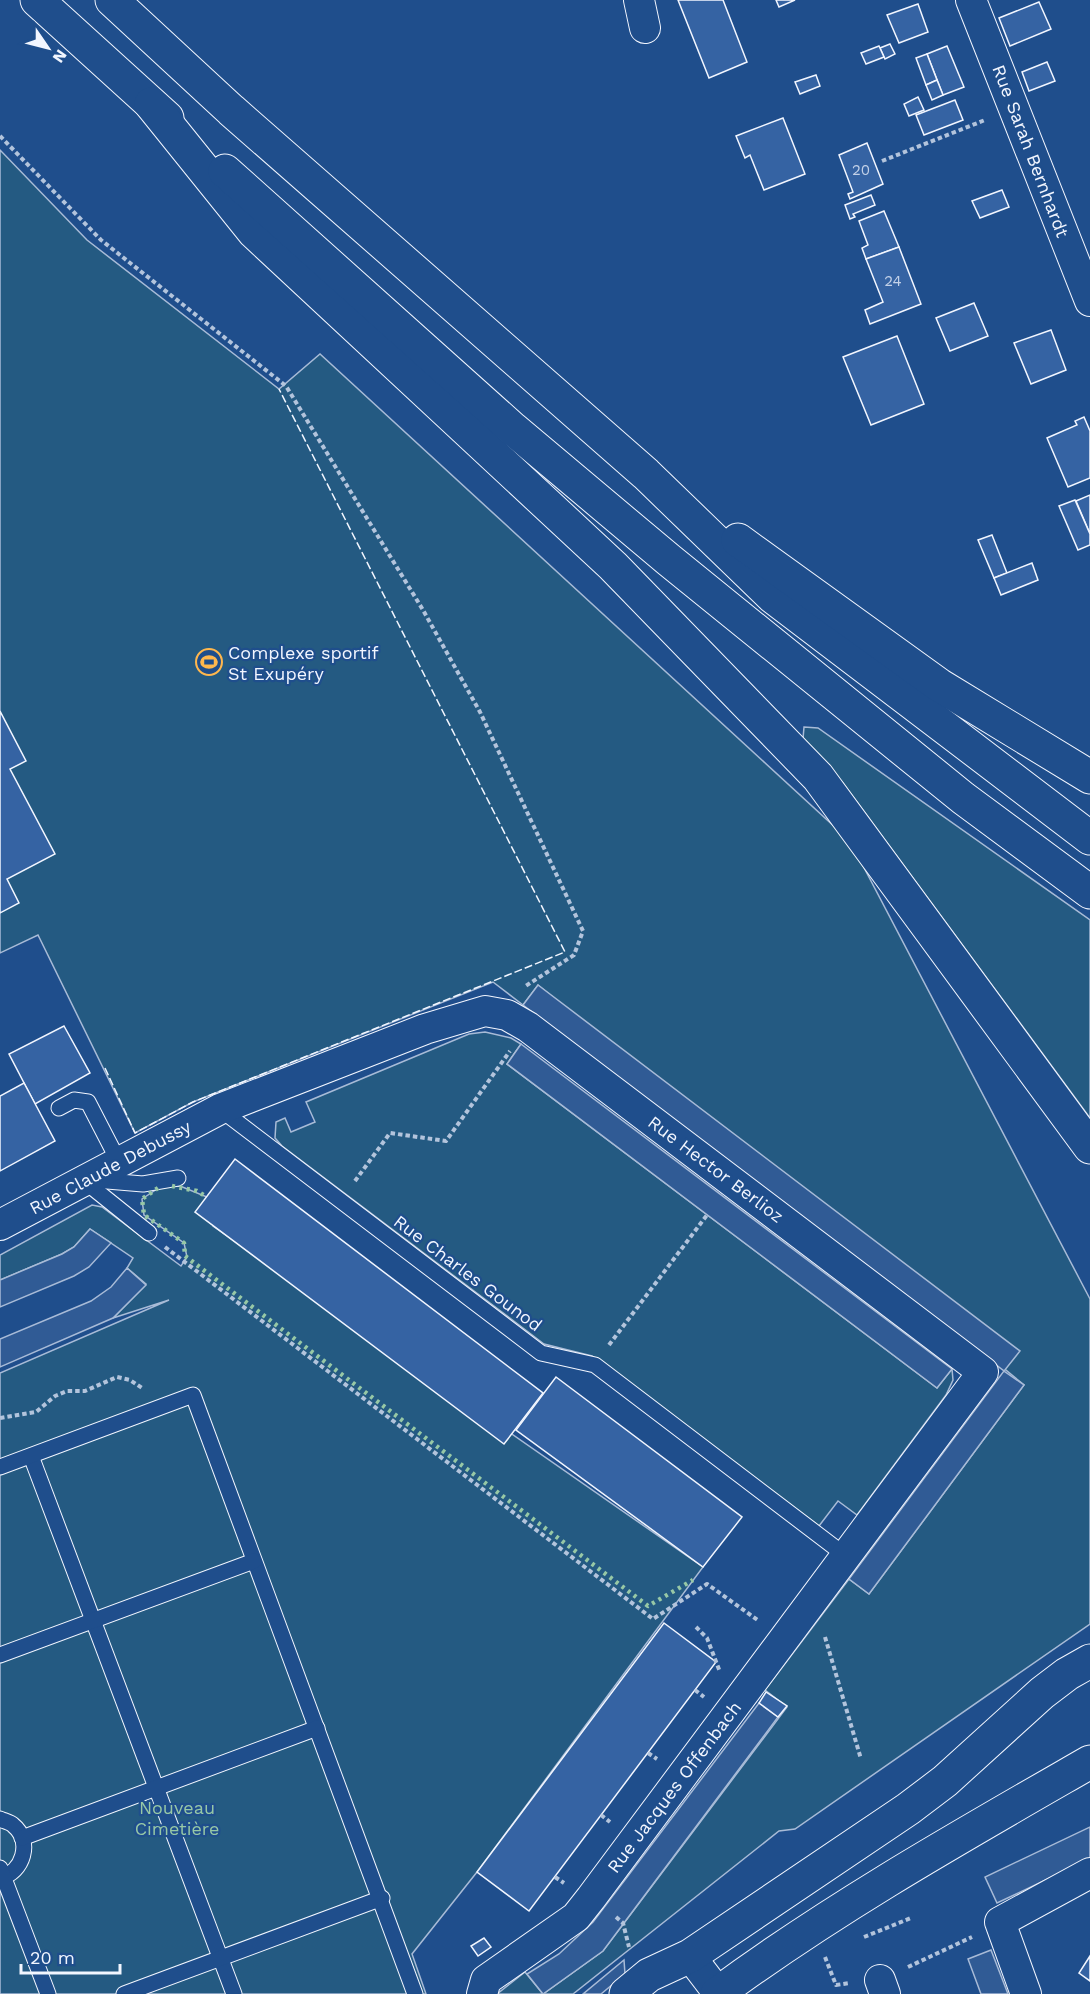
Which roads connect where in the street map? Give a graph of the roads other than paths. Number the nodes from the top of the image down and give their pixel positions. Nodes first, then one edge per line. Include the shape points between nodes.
1 (37, 0) edge
2 (112, 0) edge
3 (971, 0) edge
4 (151, 104) junction
5 (1090, 301) edge
6 (646, 474) junction
7 (1090, 777) edge
8 (1090, 838) edge
9 (1090, 891) edge
10 (59, 1108) dead end
11 (220, 1109) junction
12 (1090, 1147) edge
13 (119, 1162) junction
14 (178, 1178) dead end
15 (83, 1180) junction
16 (0, 1226) edge
17 (149, 1233) road end
18 (31, 1456) junction
19 (0, 1467) edge
20 (846, 1556) junction
21 (254, 1561) junction
22 (93, 1620) junction
23 (0, 1655) edge
24 (1090, 1661) edge
25 (317, 1728) junction
26 (1090, 1762) edge
27 (156, 1788) junction
28 (0, 1819) edge
29 (22, 1838) junction
30 (1090, 1873) edge
31 (1, 1874) edge
32 (382, 1898) junction
33 (690, 1956) junction
34 (220, 1958) junction
35 (638, 1984) edge
36 (484, 1987) edge
37 (48, 1994) edge
38 (124, 1994) edge
39 (234, 1994) edge
40 (415, 1994) edge
41 (718, 1994) edge
42 (1026, 1994) edge

1 - 4 main road
2 - 6 main road via 231,110
3 - 5 street, Rue Sarah Bernhardt
4 - 9 main road via 513,429 669,560 963,798
4 - 12 main road via 254,232 613,566 818,777
6 - 7 main road via 939,685
6 - 8 main road via 772,596
10 - 13 lane via 74,1100 88,1102
11 - 13 street, Rue Claude Debussy
11 - 20 lane, Rue Charles Gounod via 541,1353 595,1365
11 - 20 street, Rue Hector Berlioz via 425,1029 485,1011 507,1015 528,1027 983,1372
13 - 15 street, Rue Claude Debussy
14 - 15 lane via 143,1184
15 - 16 street, Rue Claude Debussy
15 - 17 lane
18 - 19 lane
18 - 21 lane via 193,1395
18 - 22 lane
20 - 36 street, Rue Jacques Offenbach via 576,1917
21 - 22 lane
21 - 25 lane
22 - 23 lane
22 - 27 lane
24 - 33 main road via 1067,1674 1011,1719 936,1788
25 - 27 lane
25 - 32 lane
26 - 41 main road via 843,1908
27 - 29 lane
27 - 34 lane
28 - 29 lane via 13,1825
29 - 31 lane via 24,1854 17,1869
30 - 42 street via 1000,1922
31 - 37 lane
32 - 34 lane
32 - 40 lane
33 - 35 main road
33 - 41 street
34 - 38 lane
34 - 39 lane

